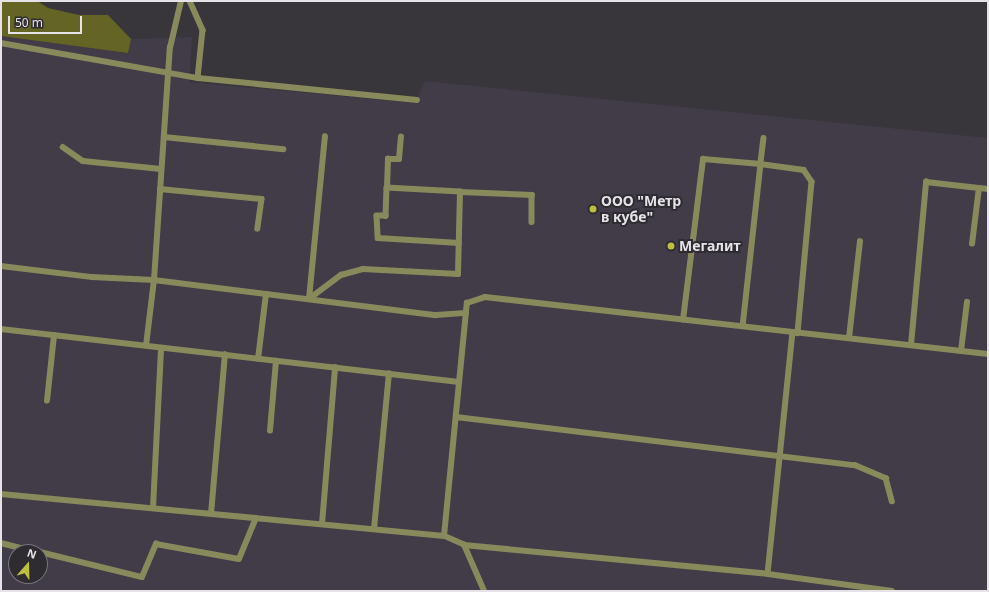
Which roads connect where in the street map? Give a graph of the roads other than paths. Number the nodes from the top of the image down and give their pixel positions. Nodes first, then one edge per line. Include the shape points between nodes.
1 (181, 1) edge
2 (190, 1) edge
3 (1, 43) edge
4 (168, 73) junction
5 (198, 78) junction
6 (417, 100) dead end
7 (164, 137) junction
8 (325, 137) dead end
9 (401, 137) dead end
10 (764, 138) dead end
11 (63, 147) dead end
12 (283, 149) dead end
13 (761, 164) junction
14 (162, 169) junction
15 (387, 188) junction
16 (979, 188) junction
17 (160, 189) junction
18 (988, 189) edge
19 (460, 192) junction
20 (532, 222) dead end
21 (258, 230) dead end
22 (860, 242) dead end
23 (459, 243) junction
24 (972, 244) dead end
25 (1, 266) edge
26 (154, 280) junction
27 (266, 294) junction
28 (309, 299) junction
29 (967, 302) dead end
30 (466, 313) junction
31 (683, 320) junction
32 (743, 326) junction
33 (1, 329) edge
34 (796, 332) junction
35 (54, 335) junction
36 (849, 338) junction
37 (911, 345) junction
38 (146, 346) junction
39 (160, 348) junction
40 (961, 351) junction
41 (988, 354) edge
42 (225, 355) junction
43 (258, 359) junction
44 (276, 361) junction
45 (335, 368) junction
46 (390, 374) junction
47 (460, 382) junction
48 (48, 401) dead end
49 (456, 417) junction
50 (270, 431) dead end
51 (780, 456) junction
52 (1, 494) edge
53 (892, 501) dead end
54 (153, 508) junction
55 (211, 514) junction
56 (256, 518) junction
57 (322, 524) junction
58 (374, 529) junction
59 (444, 536) junction
60 (464, 545) junction
61 (48, 554) edge
62 (768, 574) junction
63 (484, 591) edge
64 (892, 591) edge

1 - 4 lane via 170,48
2 - 5 lane via 203,30
3 - 4 lane
4 - 5 lane
4 - 7 lane
5 - 6 lane
7 - 12 lane
7 - 14 lane
8 - 28 lane
9 - 15 lane via 399,159 388,159
10 - 13 lane
11 - 14 lane via 83,161
13 - 31 lane via 704,158
13 - 32 lane
13 - 34 lane via 804,170 812,182
14 - 17 lane
15 - 19 lane
15 - 23 lane via 386,216 377,216 378,238
16 - 18 lane
16 - 24 lane
16 - 37 lane via 926,182
17 - 21 lane via 262,199
17 - 26 lane
19 - 20 lane via 532,195
19 - 23 lane
22 - 36 lane
23 - 28 lane via 458,274 363,269 341,275
25 - 26 lane via 92,277
26 - 27 lane
26 - 38 lane
27 - 28 lane
27 - 43 lane
28 - 30 lane via 436,315
29 - 40 lane
30 - 31 lane via 467,303 485,297
30 - 47 lane
31 - 32 lane
32 - 34 lane
33 - 35 lane
34 - 36 lane
34 - 51 lane
35 - 38 lane
35 - 48 lane
36 - 37 lane
37 - 40 lane
38 - 39 lane
39 - 42 lane
39 - 54 lane
40 - 41 lane
42 - 43 lane
42 - 55 lane
43 - 44 lane
44 - 45 lane
44 - 50 lane
45 - 46 lane
45 - 57 lane
46 - 47 lane
46 - 58 lane
47 - 49 lane
49 - 51 lane
49 - 59 lane
51 - 53 lane via 854,465 886,478
51 - 62 lane
52 - 54 lane
54 - 55 lane
55 - 56 lane
56 - 57 lane
56 - 61 lane via 239,559 156,544 142,577
57 - 58 lane
58 - 59 lane
59 - 60 lane
60 - 62 lane
60 - 63 lane
62 - 64 lane

